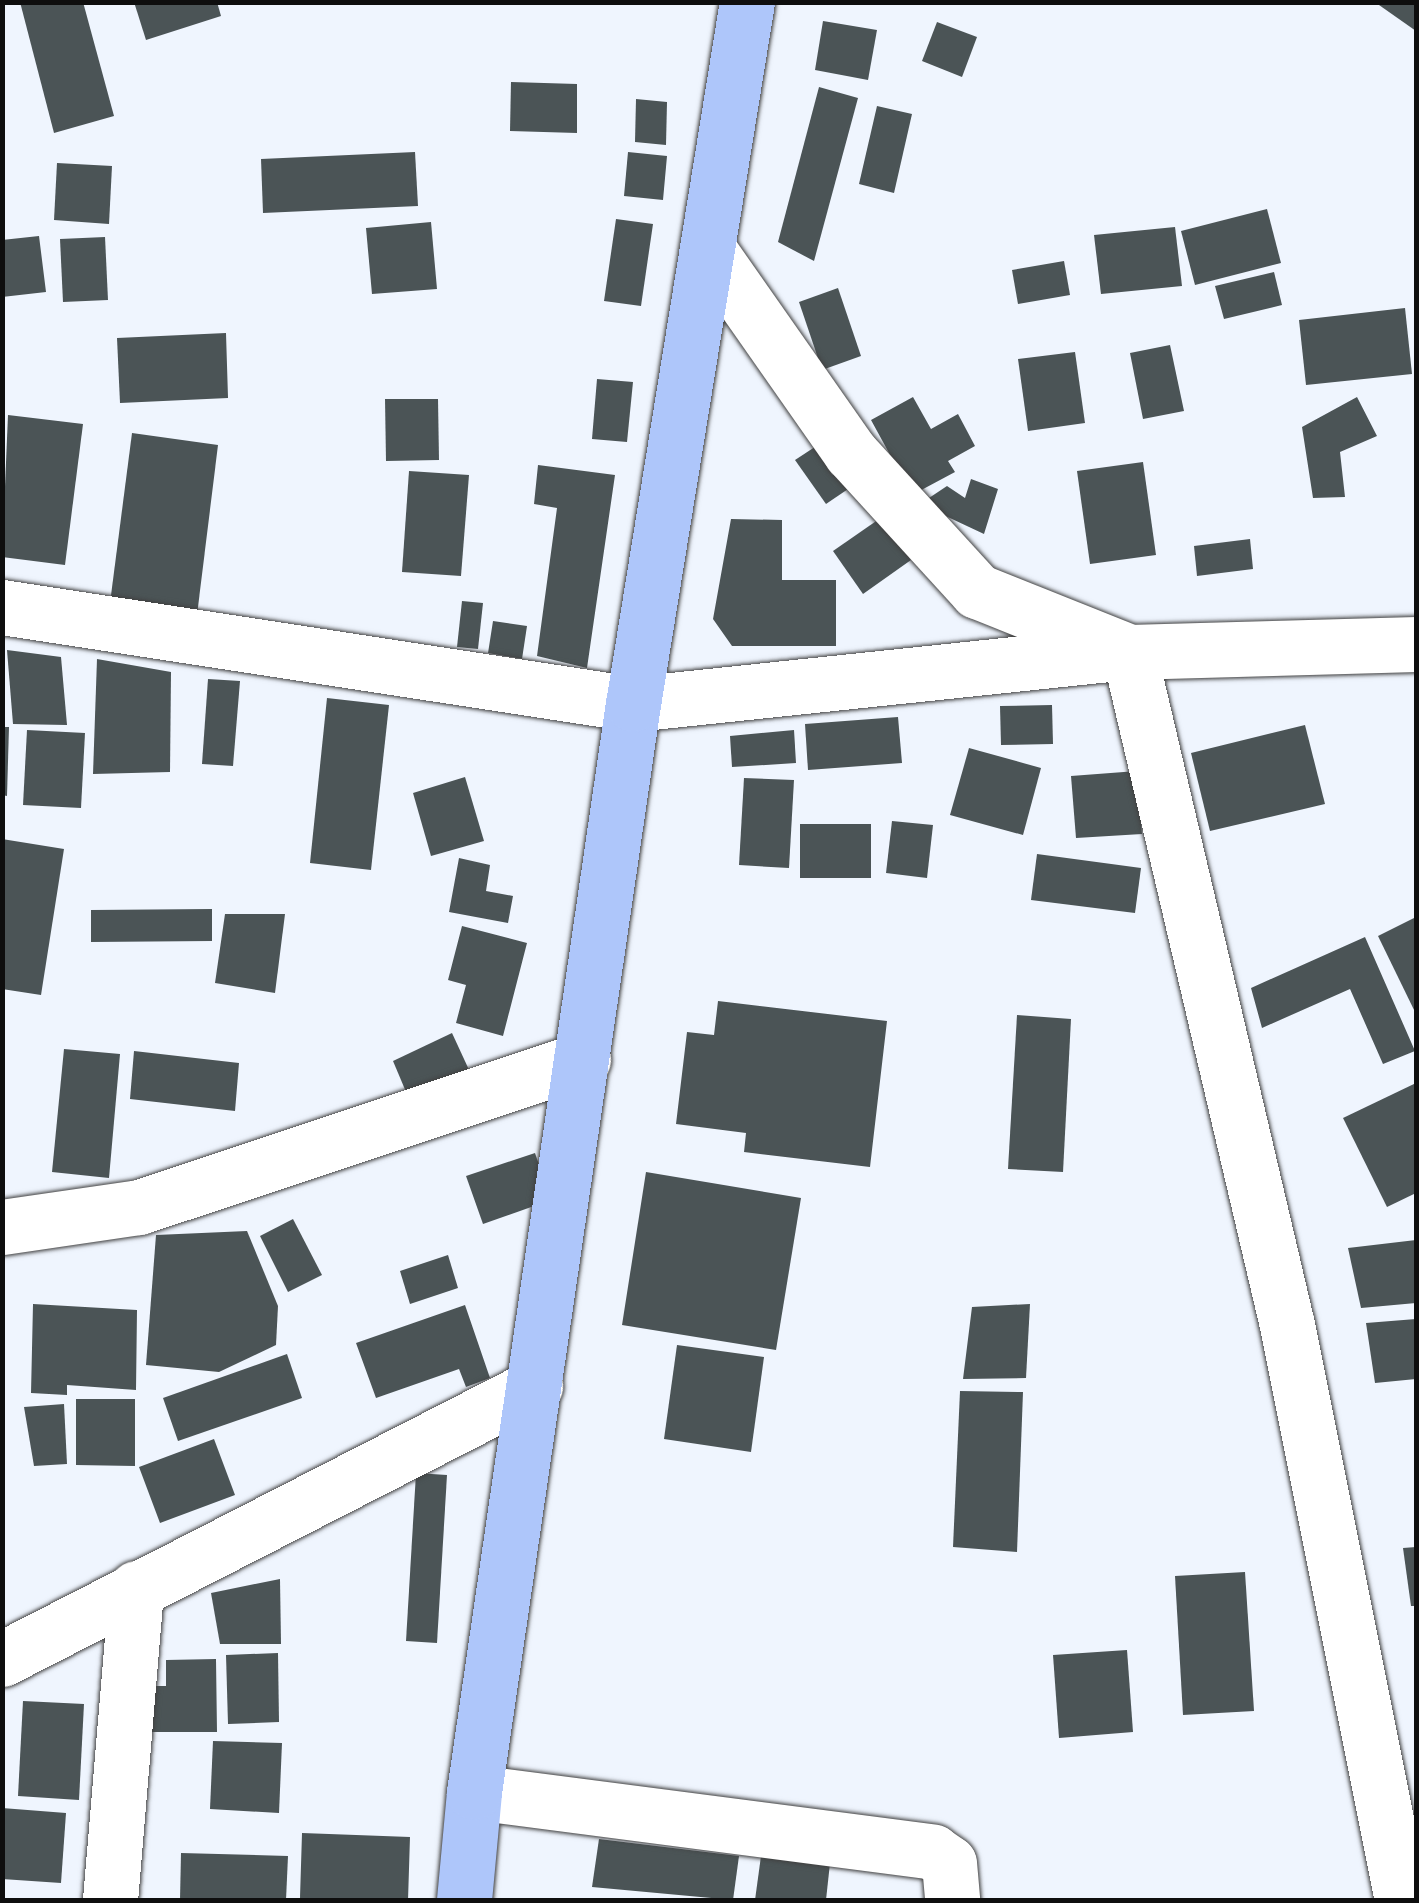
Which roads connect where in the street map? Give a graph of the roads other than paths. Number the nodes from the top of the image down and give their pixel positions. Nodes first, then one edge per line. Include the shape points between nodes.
1 (747, 2) edge
2 (708, 249) junction
3 (2, 607) edge
4 (1413, 650) edge
5 (1129, 652) junction
6 (633, 704) junction
7 (583, 1059) junction
8 (2, 1227) edge
9 (535, 1386) junction
10 (136, 1588) junction
11 (2, 1658) edge
12 (474, 1792) junction
13 (110, 1900) edge
14 (464, 1900) edge
15 (952, 1900) edge
16 (1402, 1900) edge

1 - 2 main road
2 - 5 street via 852,453 976,592
2 - 6 main road
3 - 6 street
4 - 5 street
5 - 6 street
5 - 16 street via 1286,1325
6 - 7 main road
7 - 8 street via 139,1208
7 - 9 main road
9 - 10 street
9 - 12 main road
10 - 11 street
10 - 13 street
12 - 14 main road
12 - 15 street via 933,1852 949,1863

